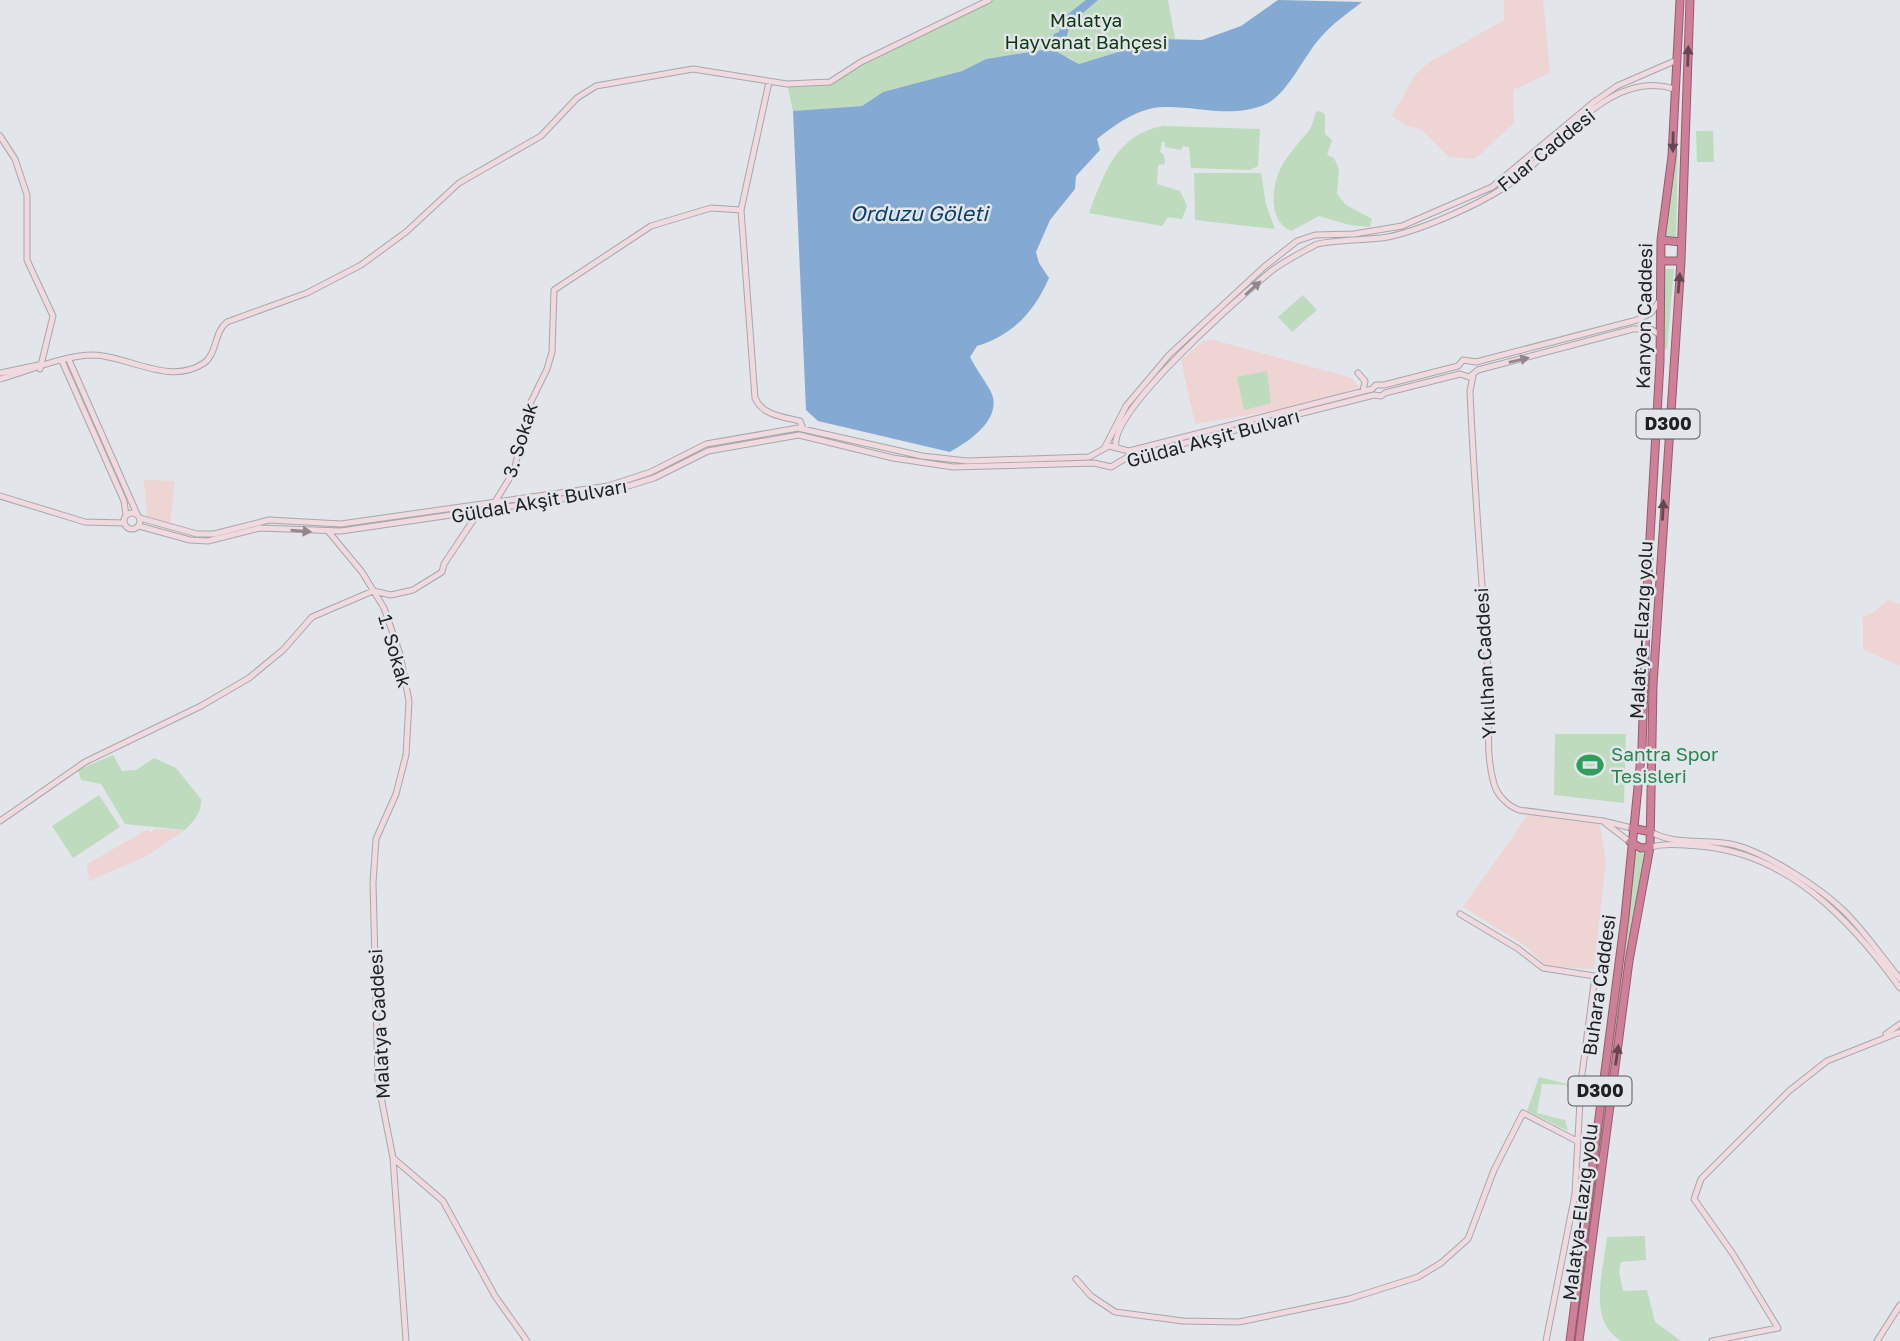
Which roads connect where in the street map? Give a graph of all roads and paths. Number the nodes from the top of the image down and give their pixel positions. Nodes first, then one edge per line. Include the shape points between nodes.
1 (989, 0) edge
2 (1680, 0) edge
3 (1690, 0) edge
4 (1677, 60) junction
5 (1650, 70) junction
6 (769, 82) junction
7 (1651, 84) junction
8 (1675, 89) junction
9 (0, 136) edge
10 (741, 210) junction
11 (1661, 240) junction
12 (1681, 242) junction
13 (1293, 247) junction
14 (1298, 254) junction
15 (1661, 261) junction
16 (1681, 261) junction
17 (1660, 300) junction
18 (1660, 335) junction
19 (69, 360) junction
20 (62, 361) junction
21 (1476, 362) junction
22 (1458, 366) junction
23 (39, 367) junction
24 (0, 373) edge
25 (1358, 373) dead end
26 (1476, 373) junction
27 (1462, 375) junction
28 (0, 379) edge
29 (1384, 389) junction
30 (1363, 391) junction
31 (1470, 391) junction
32 (1373, 392) junction
33 (803, 432) junction
34 (1105, 447) junction
35 (1117, 449) junction
36 (1099, 455) junction
37 (1121, 461) junction
38 (1101, 463) junction
39 (0, 496) edge
40 (495, 503) junction
41 (479, 512) junction
42 (127, 515) junction
43 (139, 516) junction
44 (124, 523) junction
45 (327, 525) junction
46 (139, 526) junction
47 (329, 533) junction
48 (373, 591) junction
49 (396, 794) joint
50 (0, 821) edge
51 (1603, 821) junction
52 (1632, 828) junction
53 (1651, 832) junction
54 (1630, 842) junction
55 (1650, 847) junction
56 (1460, 914) dead end
57 (1900, 979) edge
58 (1900, 988) edge
59 (1900, 1024) edge
60 (1900, 1032) edge
61 (1884, 1036) junction
62 (1577, 1141) junction
63 (393, 1158) junction
64 (1575, 1194) junction
65 (1588, 1194) junction
66 (1076, 1279) dead end
67 (1900, 1305) edge
68 (406, 1341) edge
69 (527, 1341) edge
70 (1546, 1341) edge
71 (1570, 1341) edge
72 (1579, 1341) edge
73 (1712, 1341) edge
74 (1877, 1341) edge

1 - 6 street via 861,62 830,82
2 - 4 highway, Kanyon Caddesi / D300
12 -> 3 highway, Malatya-Elazığ yolu / D300
4 - 5 street
4 - 8 highway, Kanyon Caddesi / D300
5 - 7 street
5 - 13 street via 1584,108 1492,187 1402,226 1315,235 1302,238
6 - 10 street
6 - 19 street via 693,69 596,86 577,98 541,136 458,183 406,232 361,265 307,293 226,321 208,359 201,364 177,370 97,355
7 - 8 street, Fuar Caddesi
7 - 14 street, Fuar Caddesi via 1623,91 1590,113 1510,184 1480,201 1411,231 1318,243
8 -> 11 highway, Kanyon Caddesi / D300
9 - 23 street via 15,159 27,195 27,260 53,316
10 - 33 street via 755,398 758,406 774,415 800,421
10 - 40 street, 3. Sokak via 711,208 651,226 554,290 552,352 529,406 514,471
11 - 12 highway
11 - 15 highway, Kanyon Caddesi / D300
12 - 16 highway, Malatya-Elazığ yolu / D300
13 - 14 street
13 - 34 street via 1264,267 1170,355 1126,406
35 -> 14 street, Fuar Caddesi via 1119,428 1175,359 1272,271
15 - 16 highway
15 - 17 highway, Kanyon Caddesi / D300
53 -> 16 highway, Malatya-Elazığ yolu / D300 via 1653,685
17 - 18 highway, Kanyon Caddesi / D300
17 - 21 street, Güldal Akşit Bulvarı via 1651,313 1627,323
26 -> 18 street, Güldal Akşit Bulvarı via 1640,328
18 - 52 highway, Kanyon Caddesi / D300 via 1642,747
19 - 20 street
19 - 43 street
20 - 23 street
20 - 42 street
21 - 22 street, Güldal Akşit Bulvarı via 1463,360
21 - 26 street
22 - 27 street, Yıkılhan Caddesi
22 - 29 street, Güldal Akşit Bulvarı
23 - 24 street
23 - 28 street
25 - 30 street via 1365,381
26 - 27 street, Güldal Akşit Bulvarı
26 - 31 street, Yıkılhan Caddesi
27 - 29 street, Güldal Akşit Bulvarı
27 - 31 street, Yıkılhan Caddesi
29 - 32 street, Güldal Akşit Bulvarı via 1376,385
29 - 32 street, Güldal Akşit Bulvarı via 1381,396
30 - 32 street, Güldal Akşit Bulvarı
30 - 35 street, Güldal Akşit Bulvarı via 1129,451
31 - 51 street, Yıkılhan Caddesi via 1495,788 1509,805 1524,812
32 - 37 street, Güldal Akşit Bulvarı
33 - 36 street, Güldal Akşit Bulvarı via 950,460
33 - 38 street, Güldal Akşit Bulvarı via 893,458 951,466
33 - 40 street, Güldal Akşit Bulvarı via 706,444 651,472 608,486
33 - 41 street, Güldal Akşit Bulvarı via 708,451 654,478 617,490
34 - 35 street, Güldal Akşit Bulvarı
34 - 36 street, Güldal Akşit Bulvarı
35 - 37 street
36 - 38 street
37 - 38 street, Güldal Akşit Bulvarı via 1111,467
39 - 44 street, Güldal Akşit Bulvarı via 86,522
40 - 41 street, 3. Sokak
40 - 45 street, Güldal Akşit Bulvarı
41 - 47 street, Güldal Akşit Bulvarı
41 - 48 street, 3. Sokak via 442,572 413,590 391,595
42 - 43 street, Güldal Akşit Bulvarı
42 - 44 street
43 - 45 street, Güldal Akşit Bulvarı via 206,534 256,522
43 - 46 street
44 - 46 street, Güldal Akşit Bulvarı via 130,528
45 - 47 street, 1. Sokak
46 -> 47 street, Güldal Akşit Bulvarı via 208,541 260,528
47 - 48 street, 1. Sokak
48 - 49 street, 1. Sokak via 400,654 409,701 406,755
48 - 50 street, 3. Sokak via 312,617 283,650 249,678 85,762
49 - 63 street, Malatya Caddesi via 376,839 373,883 378,1082
51 - 52 street, Yıkılhan Caddesi
51 - 54 street
52 - 53 highway
52 - 54 highway, Kanyon Caddesi / D300
53 - 55 highway, Malatya-Elazığ yolu / D300
53 - 57 street via 1662,838 1747,848 1772,862 1845,911
54 - 55 highway
54 - 65 highway, Buhara Caddesi / D300 via 1625,917
55 - 58 street via 1722,848 1746,853 1770,866 1842,915
72 -> 55 highway, Malatya-Elazığ yolu / D300 via 1629,961
56 - 62 street via 1543,968 1595,976
59 - 61 street
60 - 61 street
61 - 73 street via 1818,1069 1789,1091 1701,1179 1694,1199 1778,1328
62 - 64 street
62 - 66 street via 1523,1113 1494,1170 1468,1239 1424,1274 1349,1299 1255,1320 1183,1321 1109,1310
63 - 68 street, Malatya Caddesi
63 - 69 street via 443,1200 495,1296
64 - 65 street
64 - 70 street
65 - 71 highway, Buhara Caddesi / D300
67 - 74 street

